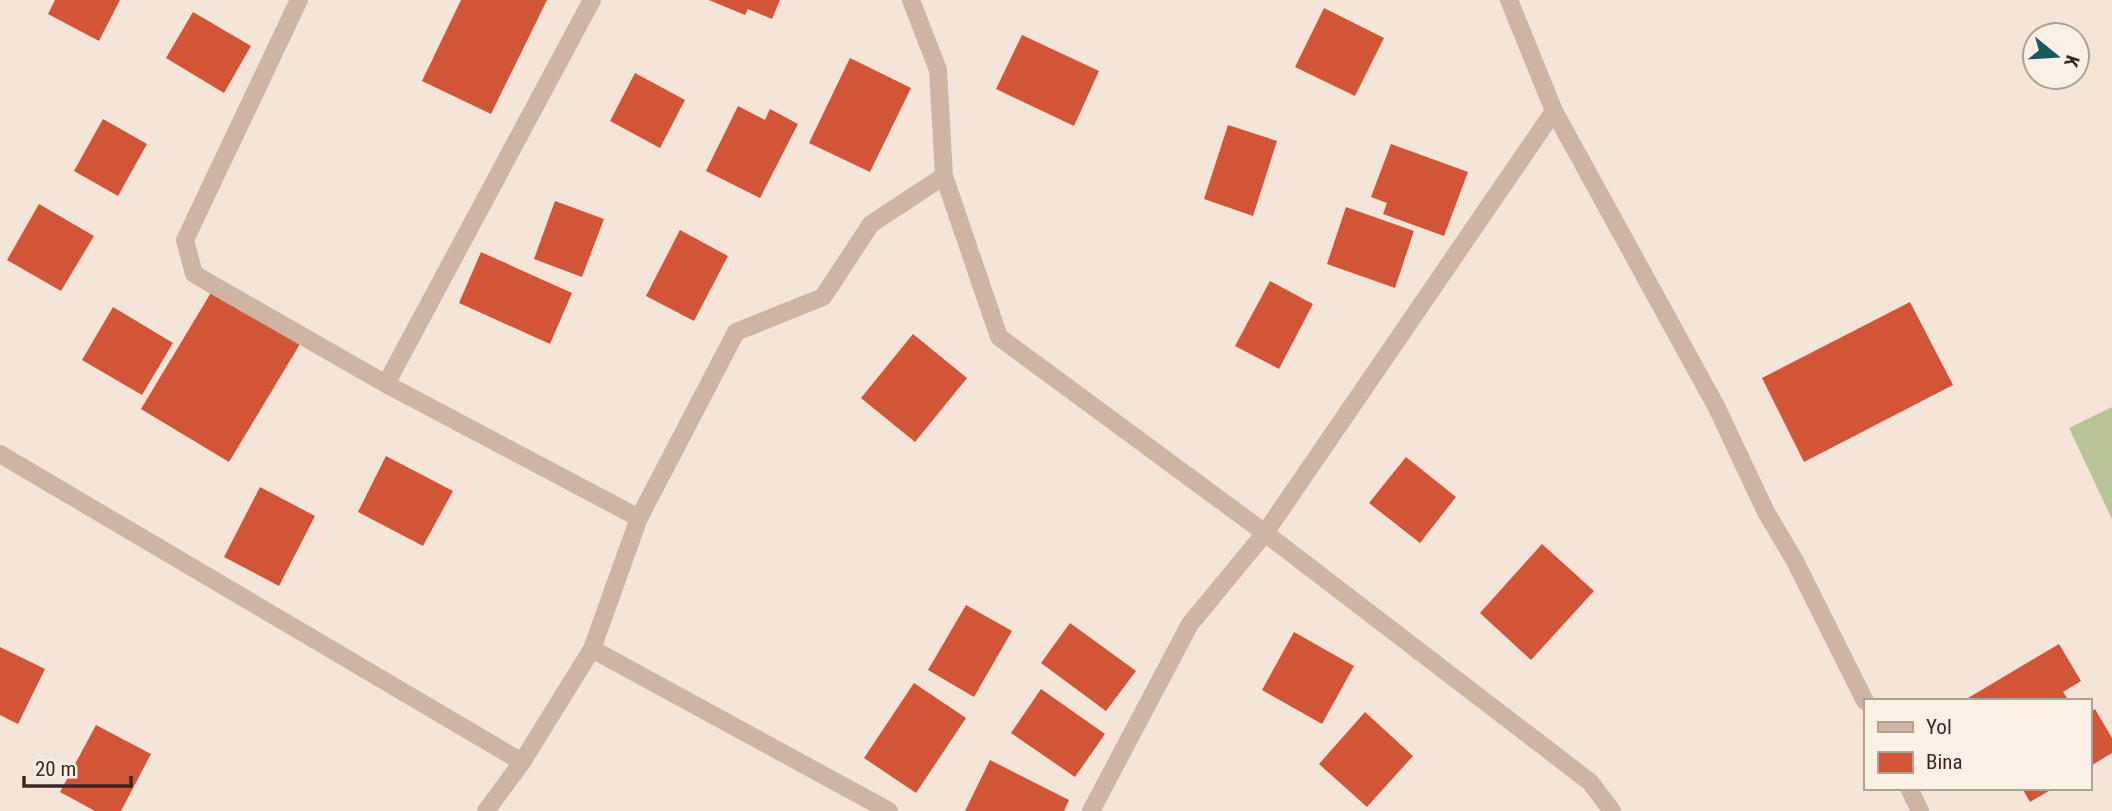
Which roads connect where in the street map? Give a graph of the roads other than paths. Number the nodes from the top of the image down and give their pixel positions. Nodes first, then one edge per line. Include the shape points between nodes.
1 (299, 0) edge
2 (592, 0) edge
3 (1509, 0) edge
4 (914, 2) edge
5 (1555, 111) junction
6 (944, 176) junction
7 (386, 384) junction
8 (0, 454) edge
9 (639, 518) junction
10 (1265, 533) junction
11 (592, 649) junction
12 (1864, 699) edge
13 (522, 762) junction
14 (1910, 790) edge
15 (486, 811) edge
16 (889, 811) edge
17 (1091, 811) edge
18 (1612, 811) edge
19 (1920, 811) edge

1 - 7 street via 184,240 194,274
2 - 7 street
3 - 5 street
4 - 6 street via 937,70
5 - 10 street
5 - 12 street via 1716,406
6 - 9 street via 872,224 823,297 736,332
6 - 10 street via 999,337
7 - 9 street
8 - 13 street
9 - 11 street
10 - 17 street via 1191,624
10 - 18 street via 1590,782
11 - 13 street
11 - 16 street
13 - 15 street
14 - 19 street

